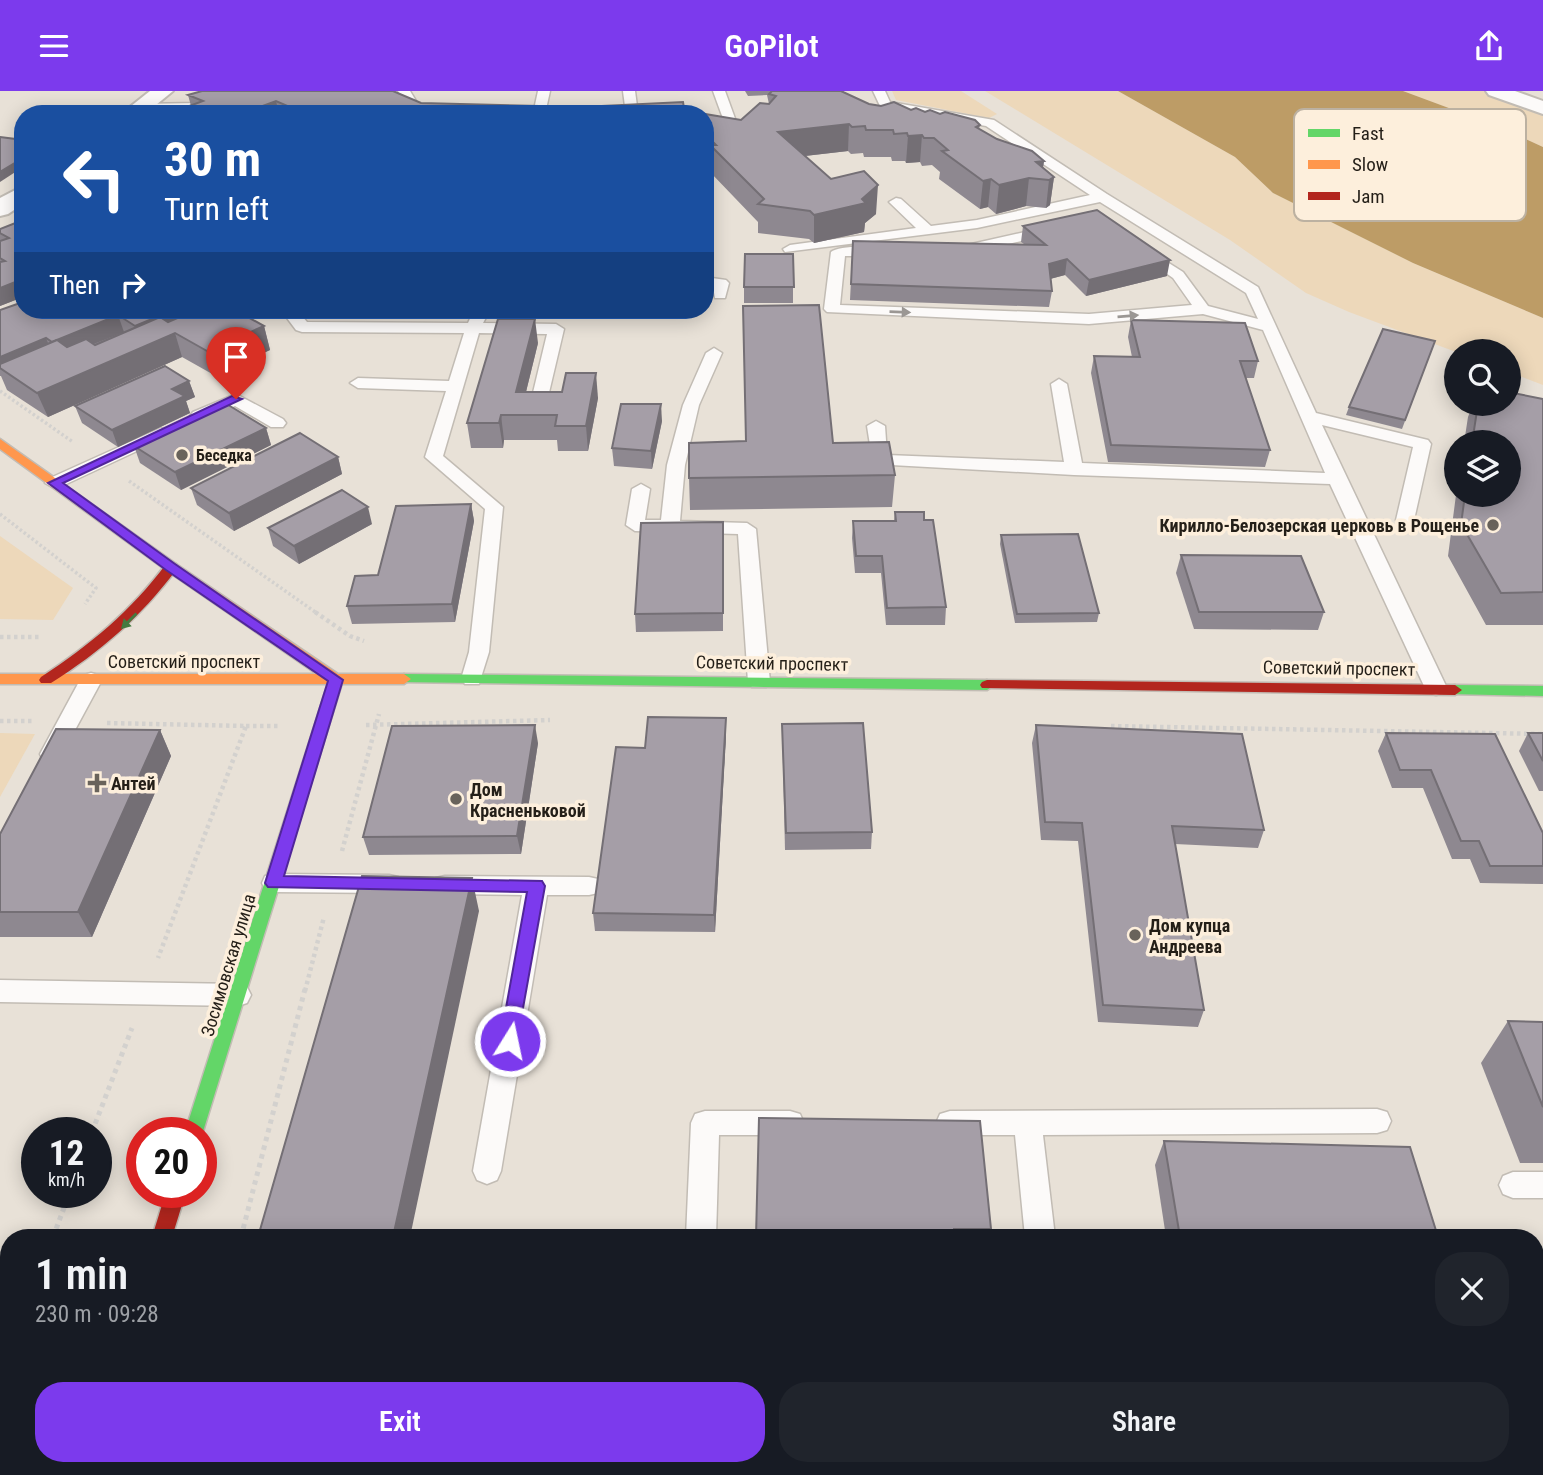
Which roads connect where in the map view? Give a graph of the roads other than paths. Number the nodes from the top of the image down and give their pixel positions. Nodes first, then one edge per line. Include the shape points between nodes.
1 (163, 91) edge
2 (202, 91) edge
3 (253, 91) edge
4 (719, 91) edge
5 (879, 91) edge
6 (1496, 91) edge
7 (144, 105) edge
8 (183, 105) edge
9 (205, 105) edge
10 (1543, 108) edge
11 (731, 124) edge
12 (1102, 197) junction
13 (896, 202) dead end
14 (1070, 226) edge
15 (928, 230) junction
16 (1127, 240) edge
17 (790, 249) edge
18 (901, 252) edge
19 (951, 253) edge
20 (714, 283) edge
21 (720, 295) dead end
22 (1203, 309) junction
23 (296, 319) edge
24 (478, 319) edge
25 (1270, 327) junction
26 (473, 328) junction
27 (715, 353) dead end
28 (358, 383) dead end
29 (1059, 384) dead end
30 (457, 386) junction
31 (540, 401) edge
32 (1310, 417) junction
33 (277, 423) dead end
34 (876, 426) dead end
35 (0, 443) edge
36 (1074, 470) junction
37 (1337, 479) junction
38 (54, 483) junction
39 (640, 489) dead end
40 (1405, 520) dead end
41 (670, 526) junction
42 (170, 567) junction
43 (0, 679) edge
44 (472, 679) junction
45 (46, 680) junction
46 (91, 680) junction
47 (336, 680) junction
48 (759, 682) junction
49 (1436, 688) junction
50 (1543, 691) edge
51 (43, 769) edge
52 (274, 883) junction
53 (536, 886) junction
54 (589, 886) dead end
55 (0, 991) edge
56 (238, 995) junction
57 (200, 1117) edge
58 (1377, 1121) dead end
59 (812, 1123) edge
60 (920, 1123) edge
61 (1028, 1123) junction
62 (487, 1171) dead end
63 (1513, 1185) dead end
64 (1543, 1185) edge
65 (171, 1208) edge
66 (164, 1229) edge
67 (701, 1229) edge
68 (1039, 1229) edge

1 - 7 street
2 - 8 lane
3 - 9 lane
4 - 11 lane
5 - 12 lane via 885,105 990,123
6 - 10 street
12 - 15 lane
12 - 25 lane via 1253,290
13 - 15 lane
14 - 19 lane
15 - 17 lane
16 - 22 lane via 1178,275
18 -> 22 lane via 838,252 832,309 1089,319
20 - 21 lane via 721,283
22 - 25 lane
23 - 26 lane via 302,327
24 - 26 lane
25 - 32 lane
26 - 30 lane
26 - 31 lane via 556,329
27 - 41 lane via 691,405 676,465
28 - 30 lane
29 - 36 lane
30 - 44 lane via 434,457 494,507 479,652
32 - 37 lane
32 - 40 lane via 1422,444
33 - 38 lane via 236,399
34 - 36 lane via 879,460
35 - 38 street
36 - 37 lane
37 - 49 lane
38 - 42 street
39 - 41 lane via 635,525
41 - 48 lane via 747,529
42 -> 45 street via 125,626
42 - 47 street
43 - 45 street, Советский проспект
44 - 47 street, Советский проспект
44 - 48 street, Советский проспект
45 - 46 street, Советский проспект
46 - 47 street, Советский проспект
46 - 51 lane
47 - 52 street, Зосимовская улица
48 - 49 street, Советский проспект
49 - 50 street, Советский проспект
52 - 53 lane
52 - 56 street, Зосимовская улица
53 - 54 lane
53 - 62 lane
55 - 56 lane
56 - 57 street, Зосимовская улица
58 - 61 lane
59 - 67 lane via 705,1123
60 - 61 lane
61 - 68 lane
63 - 64 lane
65 - 66 street

